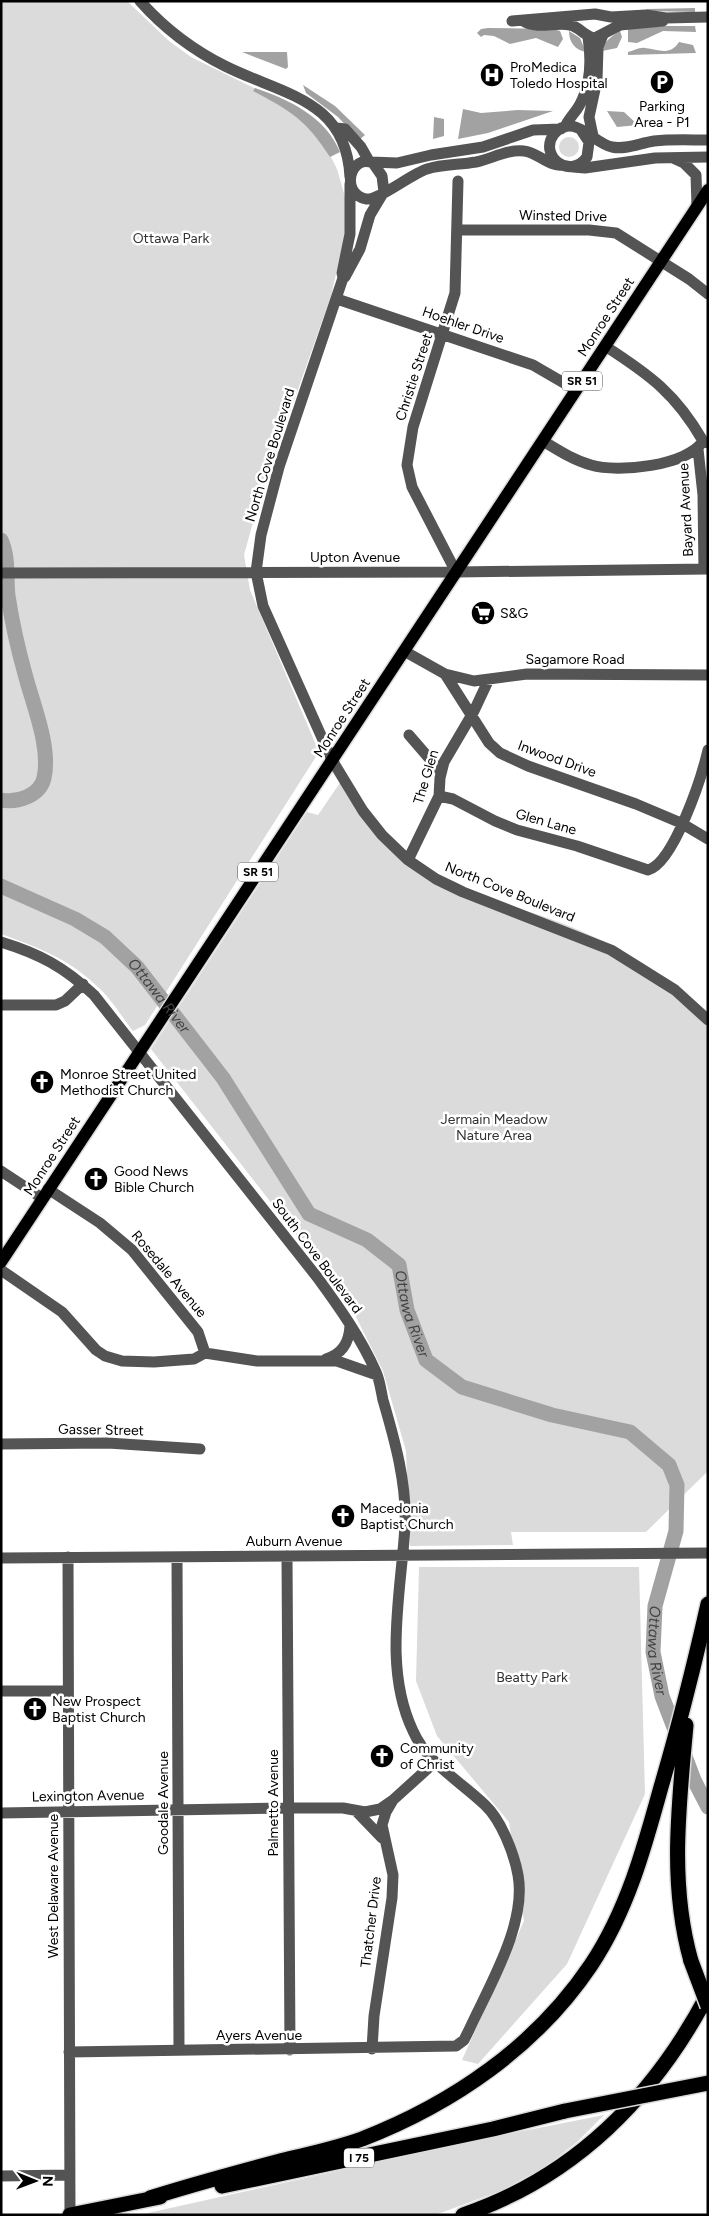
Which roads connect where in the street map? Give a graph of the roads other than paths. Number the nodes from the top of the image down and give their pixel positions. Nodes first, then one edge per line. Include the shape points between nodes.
1 (140, 1) edge
2 (594, 14) junction
3 (708, 17) edge
4 (666, 18) junction
5 (604, 33) junction
6 (586, 35) junction
7 (337, 128) junction
8 (563, 128) junction
9 (580, 130) junction
10 (593, 138) junction
11 (708, 140) edge
12 (672, 157) junction
13 (708, 157) edge
14 (369, 162) junction
15 (567, 166) junction
16 (458, 181) dead end
17 (350, 182) junction
18 (708, 190) edge
19 (382, 194) junction
20 (697, 206) junction
21 (458, 230) junction
22 (661, 262) junction
23 (343, 278) junction
24 (708, 294) edge
25 (337, 299) junction
26 (444, 334) junction
27 (605, 346) junction
28 (576, 390) junction
29 (543, 441) junction
30 (703, 445) edge
31 (706, 569) edge
32 (256, 572) junction
33 (456, 572) junction
34 (1, 573) edge
35 (404, 651) junction
36 (444, 674) junction
37 (708, 675) edge
38 (490, 679) junction
39 (471, 716) junction
40 (409, 735) dead end
41 (708, 750) edge
42 (332, 760) junction
43 (441, 772) junction
44 (439, 796) junction
45 (681, 823) junction
46 (708, 839) edge
47 (408, 860) junction
48 (1, 942) edge
49 (83, 984) junction
50 (1, 1005) edge
51 (708, 1020) edge
52 (143, 1047) junction
53 (1, 1171) edge
54 (45, 1194) junction
55 (1, 1262) edge
56 (1, 1270) edge
57 (350, 1326) junction
58 (205, 1353) junction
59 (322, 1360) junction
60 (377, 1375) junction
61 (1, 1444) edge
62 (200, 1449) dead end
63 (708, 1554) edge
64 (402, 1555) junction
65 (287, 1556) junction
66 (68, 1557) junction
67 (177, 1557) junction
68 (1, 1558) edge
69 (708, 1604) edge
70 (690, 1683) junction
71 (1, 1691) edge
72 (67, 1691) junction
73 (435, 1762) junction
74 (393, 1800) junction
75 (288, 1808) junction
76 (178, 1809) junction
77 (356, 1811) junction
78 (1, 1813) edge
79 (67, 1813) junction
80 (384, 1840) junction
81 (708, 1994) edge
82 (708, 2006) edge
83 (449, 2048) joint
84 (372, 2049) junction
85 (179, 2050) junction
86 (290, 2050) junction
87 (69, 2052) junction
88 (708, 2083) edge
89 (69, 2175) junction
90 (1, 2176) edge
91 (150, 2198) junction
92 (70, 2215) edge
93 (463, 2215) edge

1 - 7 street, North Cove Boulevard via 166,27 202,53 297,96
2 - 4 street via 613,17 646,14
2 - 5 street via 606,22
2 - 6 street via 582,24
2 - 6 street via 517,21 570,25
3 - 4 street
4 - 5 street via 663,21 626,24
5 - 6 street via 595,38
5 - 10 street via 598,47 597,80 588,117
6 - 8 street via 590,61 584,93
7 - 14 street, North Cove Boulevard via 345,129
7 - 17 street, North Cove Boulevard via 349,155
8 - 9 street
8 - 14 street via 533,130 483,147 400,163
8 - 15 street via 553,136 550,147 554,158
9 - 10 street via 585,130
9 - 15 street via 590,142 589,154 582,163
10 - 11 street via 617,148 654,141
12 - 13 street
12 - 15 street via 585,168
12 - 20 street via 696,175
14 - 17 street via 355,167
14 - 19 street via 382,176
15 - 19 street via 557,166 531,152 515,151 482,161 428,169
16 - 21 street, Christie Street
17 - 19 street via 357,194 364,198
17 - 23 street, North Cove Boulevard via 351,228
18 - 20 main road, Monroe Street / SR 51
19 - 23 street, North Cove Boulevard via 370,215 356,258
20 - 22 main road, Monroe Street / SR 51
21 - 22 street, Winsted Drive via 607,231 626,238
21 - 26 street, Christie Street via 455,293
22 - 24 street, Winsted Drive
22 - 27 main road, Monroe Street / SR 51
23 - 25 street, North Cove Boulevard
25 - 26 street, Hoehler Drive
25 - 32 street, North Cove Boulevard via 279,467 261,535
26 - 28 street, Hoehler Drive via 533,365
26 - 33 street, Christie Street via 413,427 407,465 412,487
27 - 28 main road, Monroe Street / SR 51
27 - 30 street via 650,375 668,392
28 - 29 main road, Monroe Street / SR 51
29 - 30 street via 572,458 605,468 642,467 684,456
29 - 33 main road, Monroe Street / SR 51
30 - 31 street, Bayard Avenue
31 - 33 street, Upton Avenue
32 - 33 street, Upton Avenue
32 - 34 street, Upton Avenue
32 - 42 street, North Cove Boulevard via 263,606
33 - 35 main road, Monroe Street / SR 51
35 - 36 street, Inwood Drive
35 - 42 main road, Monroe Street / SR 51
36 - 38 street, Sagamore Road via 474,681
36 - 39 street, Inwood Drive
37 - 38 street, Sagamore Road via 559,673 518,674
38 - 39 street, The Glen
39 - 43 street, The Glen via 456,738
39 - 45 street, Inwood Drive via 489,743 514,761
40 - 43 street
41 - 45 street via 695,794
42 - 47 street, North Cove Boulevard via 363,811
42 - 52 main road, Monroe Street / SR 51
43 - 44 street, The Glen
44 - 45 street, Glen Lane via 453,799 516,830 648,870 661,861
44 - 47 street, The Glen
45 - 46 street, Inwood Drive
47 - 51 street, North Cove Boulevard via 463,892 611,950 675,990
48 - 49 street, South Cove Boulevard via 51,960
49 - 50 street via 66,1001 56,1005
49 - 52 street, South Cove Boulevard
52 - 54 main road, Monroe Street / SR 51
52 - 57 street, South Cove Boulevard via 317,1277
53 - 54 street, Rosedale Avenue
54 - 55 main road, Monroe Street / SR 51
54 - 58 street, Rosedale Avenue via 106,1227 132,1250 198,1332
56 - 58 street via 62,1312 105,1356 122,1361 154,1362 194,1359
57 - 59 street via 350,1335 341,1352
57 - 60 street, South Cove Boulevard
58 - 59 street via 257,1361
59 - 60 street via 337,1361
60 - 64 street, South Cove Boulevard via 401,1470 405,1524
61 - 62 street, Gasser Street via 108,1443
63 - 64 street, Auburn Avenue
64 - 65 street, Auburn Avenue
64 - 73 street, South Cove Boulevard via 396,1672 399,1693 413,1732
65 - 67 street, Auburn Avenue
65 - 75 street, Palmetto Avenue
66 - 67 street, Auburn Avenue
66 - 68 street, Auburn Avenue
66 - 72 street, West Delaware Avenue
67 - 76 street, Goodale Avenue
69 - 70 highway
70 - 82 highway, bridge via 676,1852 681,1918 691,1961
70 - 91 highway via 643,1854 623,1907 591,1965 548,2018 492,2068 452,2097 419,2115 360,2140
71 - 72 street
72 - 79 street, West Delaware Avenue
73 - 74 street, Thatcher Drive
73 - 83 street, South Cove Boulevard via 487,1806 509,1843 520,1895 513,1932 469,2030 464,2040
74 - 77 street, Lexington Avenue via 380,1809
74 - 80 street, Thatcher Drive via 382,1825
75 - 76 street, Lexington Avenue
75 - 77 street, Lexington Avenue
75 - 86 street, Palmetto Avenue
76 - 79 street, Lexington Avenue
76 - 85 street, Goodale Avenue
77 - 80 street
78 - 79 street, Lexington Avenue
79 - 87 street, West Delaware Avenue
80 - 84 street, Thatcher Drive via 393,1875 392,1898
81 - 93 highway via 691,2026 656,2075 618,2120 545,2178 509,2197
83 - 84 street, Ayers Avenue
84 - 86 street, Ayers Avenue
85 - 86 street, Ayers Avenue
85 - 87 street, Ayers Avenue
87 - 89 street, West Delaware Avenue
88 - 91 highway, I 75, bridge via 565,2111 327,2165
89 - 90 street
89 - 92 street, West Delaware Avenue
91 - 92 highway, I 75

